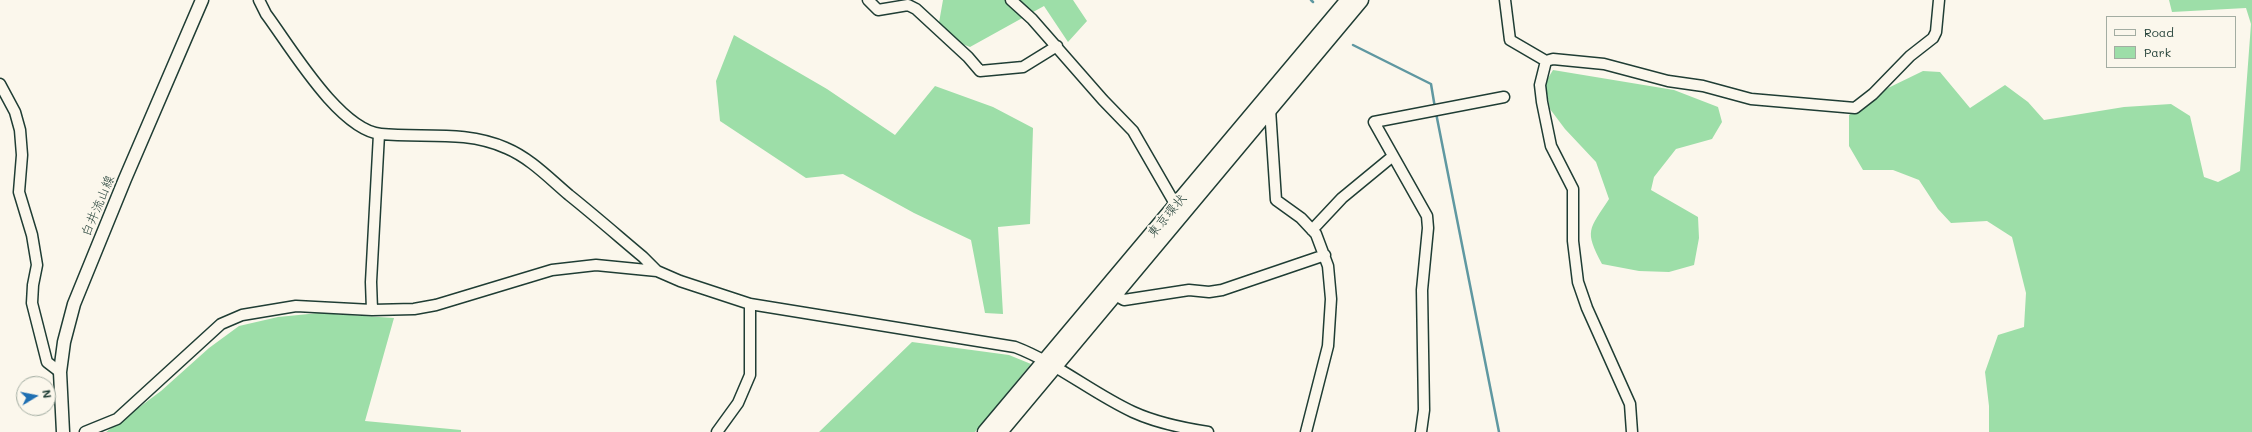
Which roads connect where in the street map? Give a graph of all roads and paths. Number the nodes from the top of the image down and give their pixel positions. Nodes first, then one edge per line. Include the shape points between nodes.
1 (202, 0) edge
2 (259, 0) edge
3 (868, 0) edge
4 (1011, 0) edge
5 (1348, 0) edge
6 (1362, 0) edge
7 (1505, 0) edge
8 (1939, 0) edge
9 (1057, 46) junction
10 (1546, 61) junction
11 (0, 84) edge
12 (1504, 97) dead end
13 (1270, 109) junction
14 (379, 134) junction
15 (1393, 156) junction
16 (1179, 210) junction
17 (1312, 230) junction
18 (1324, 255) junction
19 (657, 271) junction
20 (1115, 295) junction
21 (750, 304) junction
22 (372, 310) junction
23 (1050, 363) junction
24 (60, 372) junction
25 (63, 432) edge
26 (85, 432) edge
27 (717, 432) edge
28 (985, 432) edge
29 (1000, 432) edge
30 (1208, 432) edge
31 (1306, 432) edge
32 (1421, 432) edge
33 (1632, 432) edge

1 - 24 main road, 白井流山線 via 74,304 64,342
2 - 14 street via 266,14 327,98 343,114
3 - 9 street via 878,10 908,6 916,9 980,71 1023,67
4 - 9 street
5 - 16 highway, 東京環状
6 - 13 highway, 東京環状
7 - 10 street via 1510,40
8 - 10 street via 1936,32 1933,38 1855,108 1750,99 1604,64 1554,59
9 - 16 street via 1133,131
10 - 33 street via 1540,84 1542,102 1551,146 1573,189 1578,282 1630,404
11 - 24 street via 15,112 20,130 22,155 19,192 38,265 32,303 47,362
12 - 15 street via 1374,122
13 - 16 highway, 東京環状
13 - 17 street via 1276,200 1301,218
14 - 19 street via 447,135 479,139 507,148 535,165
14 - 22 street via 371,282
15 - 17 street via 1342,198
15 - 32 street via 1427,216 1422,290 1424,410
16 - 20 highway, 東京環状
16 - 23 highway, 東京環状
17 - 18 street
18 - 20 street via 1222,290 1189,290 1124,300
18 - 31 street via 1331,299 1330,329
19 - 21 street
19 - 22 street via 596,265 552,270 414,310
20 - 23 highway, 東京環状
21 - 23 street via 1015,347
21 - 27 street via 750,375 738,403
22 - 26 street via 296,306 242,315 221,324 118,419
23 - 28 highway, 東京環状
23 - 29 highway, 東京環状
23 - 30 street via 1134,413 1159,422
24 - 25 main road, 白井流山線

